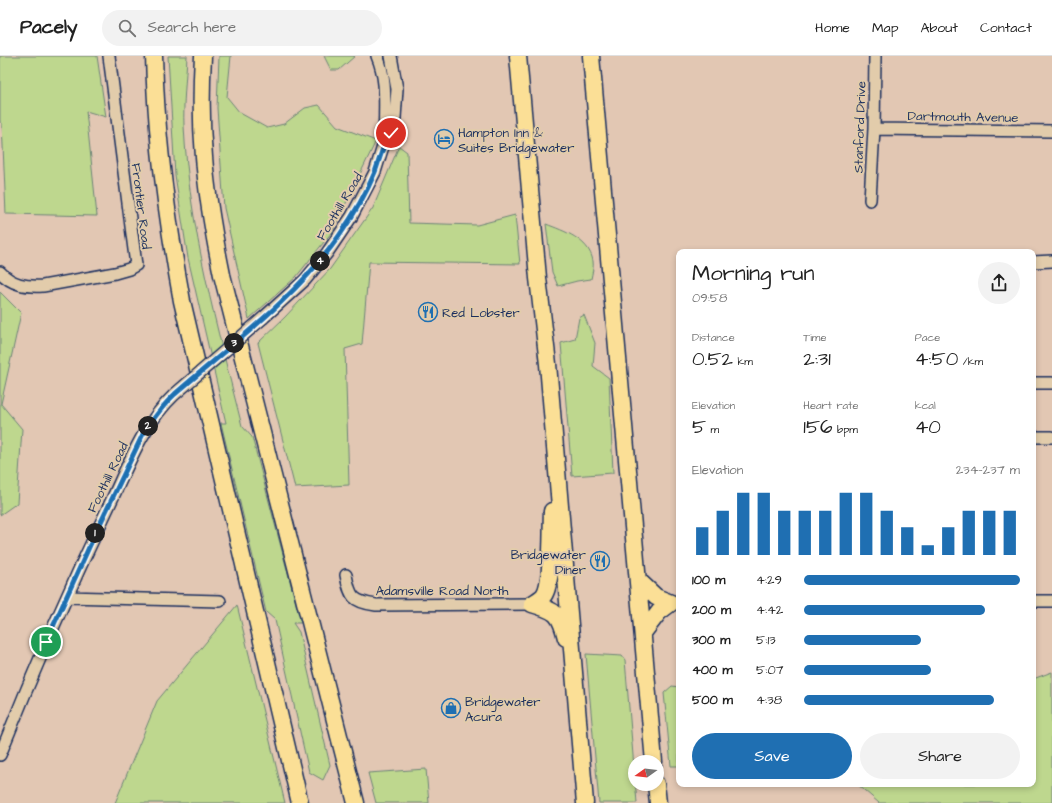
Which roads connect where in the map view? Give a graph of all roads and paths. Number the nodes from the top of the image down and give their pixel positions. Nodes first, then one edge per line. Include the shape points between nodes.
1 (109, 56) edge
2 (154, 56) edge
3 (203, 56) edge
4 (377, 56) edge
5 (391, 56) edge
6 (518, 56) edge
7 (591, 56) edge
8 (875, 56) edge
9 (874, 129) junction
10 (1052, 131) edge
11 (385, 140) junction
12 (870, 200) dead end
13 (1052, 261) edge
14 (1036, 262) edge
15 (0, 272) edge
16 (1036, 383) edge
17 (1052, 383) edge
18 (1036, 437) edge
19 (1052, 437) edge
20 (556, 462) junction
21 (346, 575) dead end
22 (638, 580) junction
23 (67, 597) junction
24 (1052, 600) edge
25 (220, 601) dead end
26 (1036, 601) edge
27 (675, 603) edge
28 (532, 604) junction
29 (643, 633) junction
30 (575, 680) junction
31 (653, 755) edge
32 (0, 756) edge
33 (657, 791) edge
34 (300, 803) edge
35 (356, 803) edge
36 (586, 803) edge
37 (658, 803) edge

1 - 15 street, Frontier Road via 136,265 115,273 31,287 17,284
2 - 34 highway via 162,173 172,248 204,399
3 - 35 highway via 201,90 204,158 213,230 222,275
4 - 11 street, Foothill Road via 385,95
5 - 11 street, Foothill Road via 397,104 391,133
6 - 20 highway
7 - 22 highway
8 - 9 street, Stanford Drive
9 - 10 street, Dartmouth Avenue
9 - 12 street, Stanford Drive
11 - 23 street, Foothill Road, bridge via 375,172 362,198 327,253 305,280 159,410 143,434
13 - 14 street
16 - 17 street
18 - 19 street
20 - 28 highway via 549,581 545,594
20 - 30 highway
21 - 28 street, Adamsville Road North via 350,594 357,600 376,605
22 - 27 highway via 656,598
22 - 29 highway
23 - 25 street
23 - 32 street, Foothill Road via 27,686
24 - 26 street
27 - 29 highway via 659,612
28 - 30 highway via 549,609 559,616
29 - 31 highway
30 - 36 highway
33 - 37 highway

